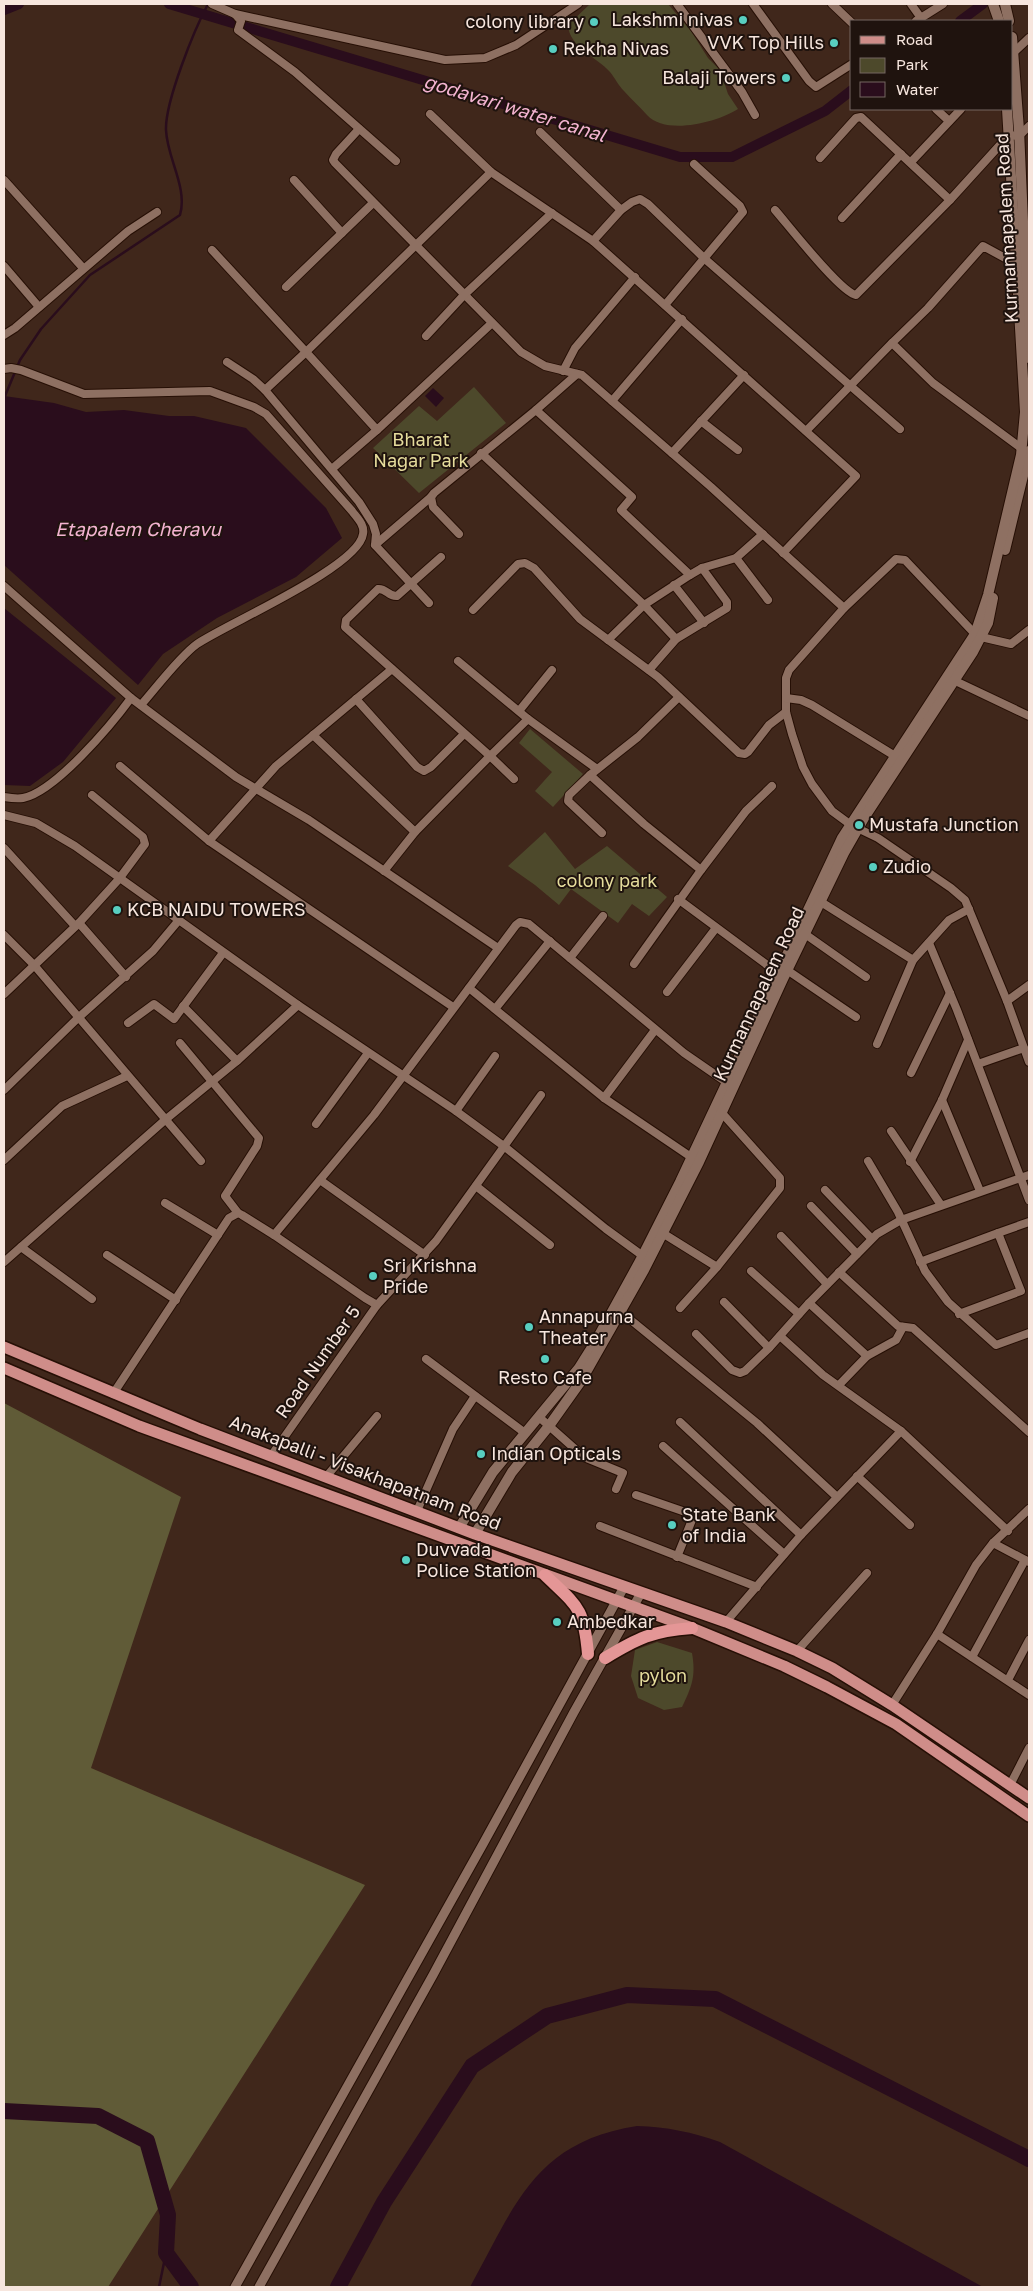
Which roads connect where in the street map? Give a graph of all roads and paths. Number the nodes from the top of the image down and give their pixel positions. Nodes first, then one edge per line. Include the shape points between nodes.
1 (212, 4) edge
2 (578, 4) edge
3 (676, 4) edge
4 (753, 4) edge
5 (832, 4) edge
6 (911, 4) edge
7 (943, 4) edge
8 (993, 4) edge
9 (1005, 4) edge
10 (235, 14) junction
11 (918, 20) edge
12 (999, 20) edge
13 (1009, 20) edge
14 (850, 21) edge
15 (1029, 38) edge
16 (1013, 44) edge
17 (1014, 52) junction
18 (850, 65) edge
19 (937, 110) edge
20 (959, 110) edge
21 (1007, 110) edge
22 (430, 114) dead end
23 (755, 115) dead end
24 (948, 121) junction
25 (1029, 126) edge
26 (359, 129) junction
27 (540, 132) dead end
28 (1014, 136) junction
29 (901, 154) junction
30 (820, 158) dead end
31 (396, 162) dead end
32 (911, 162) junction
33 (694, 164) dead end
34 (491, 172) junction
35 (4, 180) edge
36 (294, 180) dead end
37 (950, 200) junction
38 (373, 203) junction
39 (621, 210) junction
40 (775, 210) dead end
41 (157, 212) dead end
42 (552, 213) junction
43 (842, 218) dead end
44 (342, 233) junction
45 (594, 240) junction
46 (416, 247) junction
47 (212, 250) dead end
48 (705, 259) junction
49 (1016, 264) junction
50 (4, 266) edge
51 (83, 268) junction
52 (635, 277) junction
53 (286, 287) dead end
54 (464, 295) junction
55 (665, 305) junction
56 (39, 307) junction
57 (682, 320) junction
58 (492, 323) junction
59 (4, 335) edge
60 (426, 336) dead end
61 (892, 343) junction
62 (306, 352) junction
63 (1029, 358) edge
64 (226, 362) dead end
65 (4, 369) edge
66 (563, 371) junction
67 (577, 374) junction
68 (744, 375) junction
69 (848, 386) junction
70 (265, 390) junction
71 (612, 401) junction
72 (536, 410) junction
73 (701, 421) junction
74 (900, 429) dead end
75 (377, 430) junction
76 (806, 431) junction
77 (738, 450) dead end
78 (672, 452) junction
79 (481, 453) junction
80 (1027, 455) edge
81 (332, 468) junction
82 (431, 497) junction
83 (459, 534) dead end
84 (763, 534) junction
85 (375, 545) junction
86 (784, 553) junction
87 (441, 557) dead end
88 (736, 558) junction
89 (702, 568) junction
90 (690, 575) junction
91 (411, 584) junction
92 (4, 586) edge
93 (674, 586) junction
94 (768, 600) dead end
95 (429, 603) dead end
96 (644, 605) junction
97 (844, 608) junction
98 (473, 610) dead end
99 (704, 623) junction
100 (1029, 630) edge
101 (978, 636) junction
102 (608, 640) junction
103 (676, 640) junction
104 (458, 660) dead end
105 (392, 669) junction
106 (552, 670) dead end
107 (649, 670) junction
108 (951, 679) junction
109 (679, 697) junction
110 (131, 698) junction
111 (786, 698) junction
112 (356, 699) junction
113 (141, 705) junction
114 (519, 711) junction
115 (786, 712) junction
116 (1029, 716) edge
117 (528, 719) junction
118 (464, 734) junction
119 (313, 735) junction
120 (490, 756) junction
121 (895, 756) junction
122 (120, 766) dead end
123 (597, 769) junction
124 (590, 775) junction
125 (514, 779) dead end
126 (772, 786) dead end
127 (255, 790) junction
128 (92, 795) dead end
129 (4, 797) edge
130 (4, 815) edge
131 (854, 826) junction
132 (415, 832) junction
133 (602, 833) dead end
134 (209, 841) junction
135 (4, 848) edge
136 (701, 870) junction
137 (384, 872) junction
138 (119, 879) junction
139 (678, 899) junction
140 (821, 902) junction
141 (969, 909) junction
142 (602, 916) dead end
143 (179, 920) junction
144 (77, 924) junction
145 (716, 928) junction
146 (805, 934) junction
147 (4, 935) edge
148 (550, 941) junction
149 (929, 943) junction
150 (498, 948) junction
151 (223, 953) junction
152 (570, 958) junction
153 (913, 960) junction
154 (634, 964) dead end
155 (34, 966) junction
156 (783, 972) junction
157 (866, 977) dead end
158 (126, 978) junction
159 (1029, 985) edge
160 (469, 988) junction
161 (667, 992) dead end
162 (950, 993) junction
163 (4, 994) edge
164 (1007, 1002) junction
165 (298, 1005) junction
166 (183, 1006) junction
167 (453, 1007) junction
168 (495, 1009) junction
169 (856, 1017) dead end
170 (78, 1018) junction
171 (128, 1023) dead end
172 (656, 1030) junction
173 (968, 1040) junction
174 (180, 1043) dead end
175 (877, 1044) dead end
176 (1024, 1048) junction
177 (368, 1053) junction
178 (495, 1056) dead end
179 (237, 1061) junction
180 (1029, 1062) edge
181 (978, 1064) junction
182 (911, 1073) dead end
183 (402, 1075) junction
184 (127, 1076) junction
185 (213, 1082) junction
186 (726, 1082) junction
187 (4, 1090) edge
188 (541, 1095) dead end
189 (604, 1098) junction
190 (942, 1100) junction
191 (456, 1111) junction
192 (721, 1112) junction
193 (165, 1120) junction
194 (316, 1124) dead end
195 (891, 1131) dead end
196 (505, 1146) junction
197 (691, 1157) junction
198 (4, 1160) edge
199 (868, 1161) dead end
200 (201, 1162) dead end
201 (910, 1162) junction
202 (1029, 1175) edge
203 (1021, 1178) junction
204 (320, 1180) junction
205 (476, 1186) junction
206 (825, 1190) dead end
207 (980, 1191) junction
208 (1029, 1200) edge
209 (165, 1203) dead end
210 (941, 1205) junction
211 (811, 1206) dead end
212 (238, 1213) junction
213 (901, 1220) junction
214 (1029, 1222) edge
215 (998, 1233) junction
216 (274, 1234) junction
217 (664, 1234) junction
218 (218, 1235) junction
219 (781, 1236) dead end
220 (871, 1238) junction
221 (550, 1245) dead end
222 (20, 1247) junction
223 (857, 1254) junction
224 (107, 1255) dead end
225 (425, 1256) junction
226 (643, 1256) junction
227 (4, 1262) edge
228 (920, 1262) junction
229 (717, 1267) junction
230 (751, 1271) dead end
231 (839, 1272) junction
232 (827, 1284) junction
233 (1029, 1288) edge
234 (1021, 1291) junction
235 (92, 1300) dead end
236 (176, 1300) junction
237 (724, 1302) dead end
238 (809, 1303) junction
239 (377, 1305) junction
240 (680, 1308) dead end
241 (621, 1312) junction
242 (799, 1314) junction
243 (959, 1314) junction
244 (904, 1327) junction
245 (1029, 1333) edge
246 (696, 1334) dead end
247 (780, 1336) junction
248 (4, 1347) edge
249 (769, 1348) junction
250 (866, 1356) junction
251 (426, 1359) dead end
252 (4, 1368) edge
253 (839, 1385) junction
254 (113, 1394) junction
255 (475, 1396) junction
256 (377, 1416) dead end
257 (539, 1417) junction
258 (680, 1422) dead end
259 (549, 1426) junction
260 (200, 1429) junction
261 (901, 1431) junction
262 (1029, 1432) edge
263 (525, 1433) junction
264 (192, 1446) junction
265 (663, 1446) dead end
266 (271, 1456) junction
267 (857, 1476) junction
268 (326, 1477) junction
269 (616, 1489) dead end
270 (636, 1495) dead end
271 (837, 1497) junction
272 (1029, 1510) edge
273 (417, 1512) junction
274 (910, 1525) dead end
275 (600, 1526) dead end
276 (459, 1528) junction
277 (1008, 1530) junction
278 (475, 1534) junction
279 (801, 1535) junction
280 (993, 1543) junction
281 (784, 1554) junction
282 (677, 1557) junction
283 (1027, 1561) edge
284 (867, 1573) dead end
285 (545, 1575) junction
286 (624, 1587) junction
287 (757, 1587) junction
288 (641, 1593) junction
289 (617, 1600) junction
290 (633, 1607) junction
291 (726, 1622) junction
292 (692, 1628) junction
293 (937, 1634) junction
294 (1029, 1640) edge
295 (797, 1650) junction
296 (588, 1654) junction
297 (972, 1657) junction
298 (605, 1658) junction
299 (1008, 1680) junction
300 (1029, 1695) edge
301 (892, 1705) junction
302 (1029, 1748) edge
303 (1010, 1785) junction
304 (1029, 1798) edge
305 (1029, 1816) edge
306 (260, 2286) edge
307 (235, 2287) edge

1 - 10 street
2 - 10 street via 516,45 485,58 445,60
3 - 23 street via 742,92
4 - 18 street via 808,81 816,86
5 - 14 street
6 - 11 street
7 - 11 street
8 - 12 main road
9 - 13 main road
10 - 26 street via 241,21 238,30 295,72
15 - 17 street
16 - 17 main road, Kurmannapalem Road
17 - 28 main road, Kurmannapalem Road
19 - 24 street
20 - 24 street
21 - 28 main road
22 - 34 street
24 - 32 street
25 - 28 street
26 - 31 street
26 - 38 street via 333,160
27 - 39 street
28 - 37 street
28 - 49 main road
28 - 63 main road, Kurmannapalem Road
29 - 30 street via 858,116
29 - 32 street
29 - 43 street
32 - 37 street
33 - 48 street via 743,212
34 - 42 street
34 - 46 street
35 - 51 street
36 - 44 street
37 - 40 street via 856,295 848,292 816,260
38 - 44 street
38 - 46 street
39 - 45 street
39 - 48 street via 640,199
41 - 51 street
42 - 45 street
42 - 54 street
44 - 53 street
45 - 52 street
46 - 54 street
46 - 62 street
47 - 62 street
48 - 55 street
48 - 69 street
49 - 61 street via 983,246
49 - 80 main road
50 - 56 street
51 - 56 street
52 - 55 street
52 - 66 street via 575,348
54 - 58 street
54 - 60 street
55 - 57 street
56 - 59 street
57 - 68 street
57 - 71 street
58 - 66 street via 521,352 545,366
58 - 75 street
61 - 69 street
61 - 80 street via 933,383
62 - 70 street
62 - 75 street
64 - 70 street
65 - 113 street via 22,370 84,394 210,391 254,407 266,414 362,524 362,539 349,554 277,602 196,645
66 - 67 street
67 - 71 street
67 - 72 street
68 - 73 street
68 - 76 street
69 - 74 street
69 - 76 street
70 - 81 street
71 - 78 street
72 - 79 street
72 - 90 street via 632,497 621,510
73 - 77 street
73 - 78 street
75 - 81 street
76 - 86 street via 856,476
78 - 84 street
79 - 82 street
79 - 96 street
80 - 101 main road
80 - 101 main road, Kurmannapalem Road via 988,623
81 - 85 street via 373,524
82 - 83 street via 433,507
82 - 85 street
84 - 86 street
84 - 88 street
85 - 91 street
86 - 97 street
87 - 91 street
88 - 89 street
88 - 94 street
89 - 90 street
89 - 99 street via 728,605
90 - 93 street
91 - 95 street
91 - 105 street via 397,596 378,589 345,623 347,630
92 - 110 street
93 - 96 street
93 - 99 street
96 - 102 street
96 - 103 street
97 - 101 street via 896,559 901,558
97 - 111 street via 793,663 786,678
98 - 102 street via 518,564 525,563 534,568 571,611
99 - 103 street
100 - 101 street via 1011,644
101 - 108 main road, Kurmannapalem Road
102 - 107 street
103 - 107 street
104 - 114 street
105 - 112 street
105 - 118 street
106 - 114 street
107 - 109 street
108 - 116 street
108 - 121 main road
108 - 131 main road, Kurmannapalem Road
109 - 115 street via 741,754 748,752 769,725
109 - 123 street via 638,737
110 - 113 street
110 - 129 street via 97,738 46,787 23,798
111 - 115 street
111 - 121 street via 812,705
112 - 118 street via 424,771
112 - 119 street
113 - 127 street
114 - 117 street
115 - 131 street via 800,759 812,784 832,812
117 - 120 street
117 - 123 street
118 - 120 street
119 - 127 street via 276,766
119 - 132 street
120 - 125 street
120 - 132 street
121 - 131 main road
122 - 134 street
123 - 124 street
124 - 133 street via 569,795 568,800
124 - 136 street
126 - 136 street via 746,811
127 - 134 street
127 - 137 street via 309,820
128 - 138 street via 145,840 143,848
130 - 138 street via 23,818 54,832
131 - 140 main road, Kurmannapalem Road
131 - 141 street via 878,838 951,888 965,900
131 - 156 main road via 832,858
132 - 137 street
134 - 167 street
135 - 144 street
136 - 139 street
137 - 150 street
138 - 143 street
138 - 144 street
139 - 145 street
139 - 154 street
140 - 146 main road, Kurmannapalem Road
140 - 153 street
141 - 149 street via 948,920
141 - 164 street
142 - 152 street
143 - 151 street
143 - 158 street
144 - 155 street
144 - 158 street
145 - 156 street
145 - 161 street
146 - 156 main road, Kurmannapalem Road
146 - 157 street
147 - 155 street
148 - 150 street via 529,924 520,922
148 - 152 street
148 - 168 street
149 - 153 street
149 - 162 street
150 - 160 street
151 - 165 street
151 - 166 street
152 - 172 street
153 - 175 street
155 - 163 street
155 - 170 street
156 - 169 street
156 - 186 main road
156 - 192 main road, Kurmannapalem Road
158 - 170 street
159 - 164 street
160 - 167 street
160 - 168 street
162 - 173 street
162 - 182 street
164 - 176 street
165 - 177 street
165 - 179 street
166 - 171 street via 174,1019 154,1004
166 - 179 street
167 - 183 street
168 - 189 street
170 - 184 street
170 - 187 street
172 - 186 street
172 - 189 street
173 - 181 street
173 - 190 street
174 - 185 street
176 - 180 street
176 - 181 street
177 - 183 street
177 - 194 street
178 - 191 street
179 - 185 street
181 - 203 street
183 - 191 street
183 - 204 street
184 - 193 street
184 - 198 street via 62,1106
185 - 193 street
185 - 212 street via 259,1138 225,1196
186 - 197 main road
188 - 196 street, Road Number 5
189 - 197 street
190 - 201 street
190 - 207 street
191 - 196 street
192 - 217 main road, Kurmannapalem Road
192 - 229 street via 781,1183 779,1192
193 - 200 street
193 - 222 street
195 - 201 street
196 - 205 street, Road Number 5
196 - 226 street
197 - 226 main road
199 - 213 street
201 - 210 street
202 - 203 street
203 - 207 street
203 - 208 street
204 - 216 street
204 - 225 street
205 - 221 street
205 - 225 street, Road Number 5
206 - 220 street
207 - 210 street
209 - 218 street
210 - 213 street
211 - 223 street
212 - 216 street
212 - 218 street via 229,1218
213 - 220 street
213 - 228 street
214 - 215 street
215 - 228 street
215 - 234 street
216 - 239 street
217 - 229 street
217 - 241 main road, Kurmannapalem Road
218 - 236 street
219 - 232 street
220 - 223 street
222 - 227 street
222 - 235 street
223 - 231 street
224 - 236 street
225 - 239 street, Road Number 5
226 - 257 main road via 579,1368
228 - 243 street via 936,1288
229 - 240 street
230 - 242 street
231 - 232 street
231 - 244 street via 898,1326
232 - 238 street
233 - 234 street
234 - 243 street
236 - 254 street
237 - 249 street
238 - 242 street
238 - 250 street
239 - 266 street, Road Number 5
241 - 259 main road, Kurmannapalem Road via 581,1381
241 - 271 street via 757,1423
242 - 247 street
243 - 245 street via 996,1345
244 - 250 street via 896,1340
244 - 262 street via 914,1328
246 - 249 street via 736,1372 745,1371
247 - 249 street
247 - 253 street via 823,1375
248 - 254 main road, Anakapalli - Visakhapatnam Road
250 - 253 street
251 - 255 street
252 - 264 main road, Anakapalli - Visakhapatnam Road
253 - 261 street
254 - 260 main road, Anakapalli - Visakhapatnam Road
255 - 263 street
255 - 273 street via 453,1429
256 - 268 street
257 - 259 street
257 - 263 main road
258 - 279 street
259 - 269 street via 584,1457 623,1473
259 - 278 main road, Kurmannapalem Road via 512,1472
260 - 264 main road
260 - 266 main road, Anakapalli - Visakhapatnam Road
261 - 267 street
261 - 277 street
263 - 276 main road via 493,1472
264 - 285 main road, Anakapalli - Visakhapatnam Road
265 - 281 street
266 - 268 main road, Anakapalli - Visakhapatnam Road
267 - 271 street
267 - 274 street
268 - 273 main road, Anakapalli - Visakhapatnam Road
270 - 282 street via 694,1516
271 - 279 street
272 - 277 street
273 - 276 main road, Anakapalli - Visakhapatnam Road
275 - 282 street
276 - 278 main road, Anakapalli - Visakhapatnam Road
277 - 280 street
278 - 286 main road, Anakapalli - Visakhapatnam Road
279 - 281 street
280 - 283 street
280 - 293 street via 976,1565
281 - 287 street
282 - 287 street
283 - 297 street
284 - 295 street
285 - 289 main road, Anakapalli - Visakhapatnam Road
285 - 296 highway via 580,1612 586,1630
286 - 288 main road, Anakapalli - Visakhapatnam Road
286 - 289 street
287 - 291 street
288 - 290 street
288 - 291 main road, Anakapalli - Visakhapatnam Road
289 - 290 main road, Anakapalli - Visakhapatnam Road
289 - 296 street
290 - 292 main road, Anakapalli - Visakhapatnam Road
290 - 298 street
291 - 295 main road, Anakapalli - Visakhapatnam Road
292 - 298 highway via 649,1634
292 - 305 main road, Anakapalli - Visakhapatnam Road via 784,1666 896,1724
293 - 297 street
293 - 301 street
294 - 299 street
295 - 301 main road, Anakapalli - Visakhapatnam Road
296 - 307 street
297 - 299 street
298 - 306 street
299 - 300 street
301 - 303 main road, Anakapalli - Visakhapatnam Road
302 - 303 street
303 - 304 main road, Anakapalli - Visakhapatnam Road

